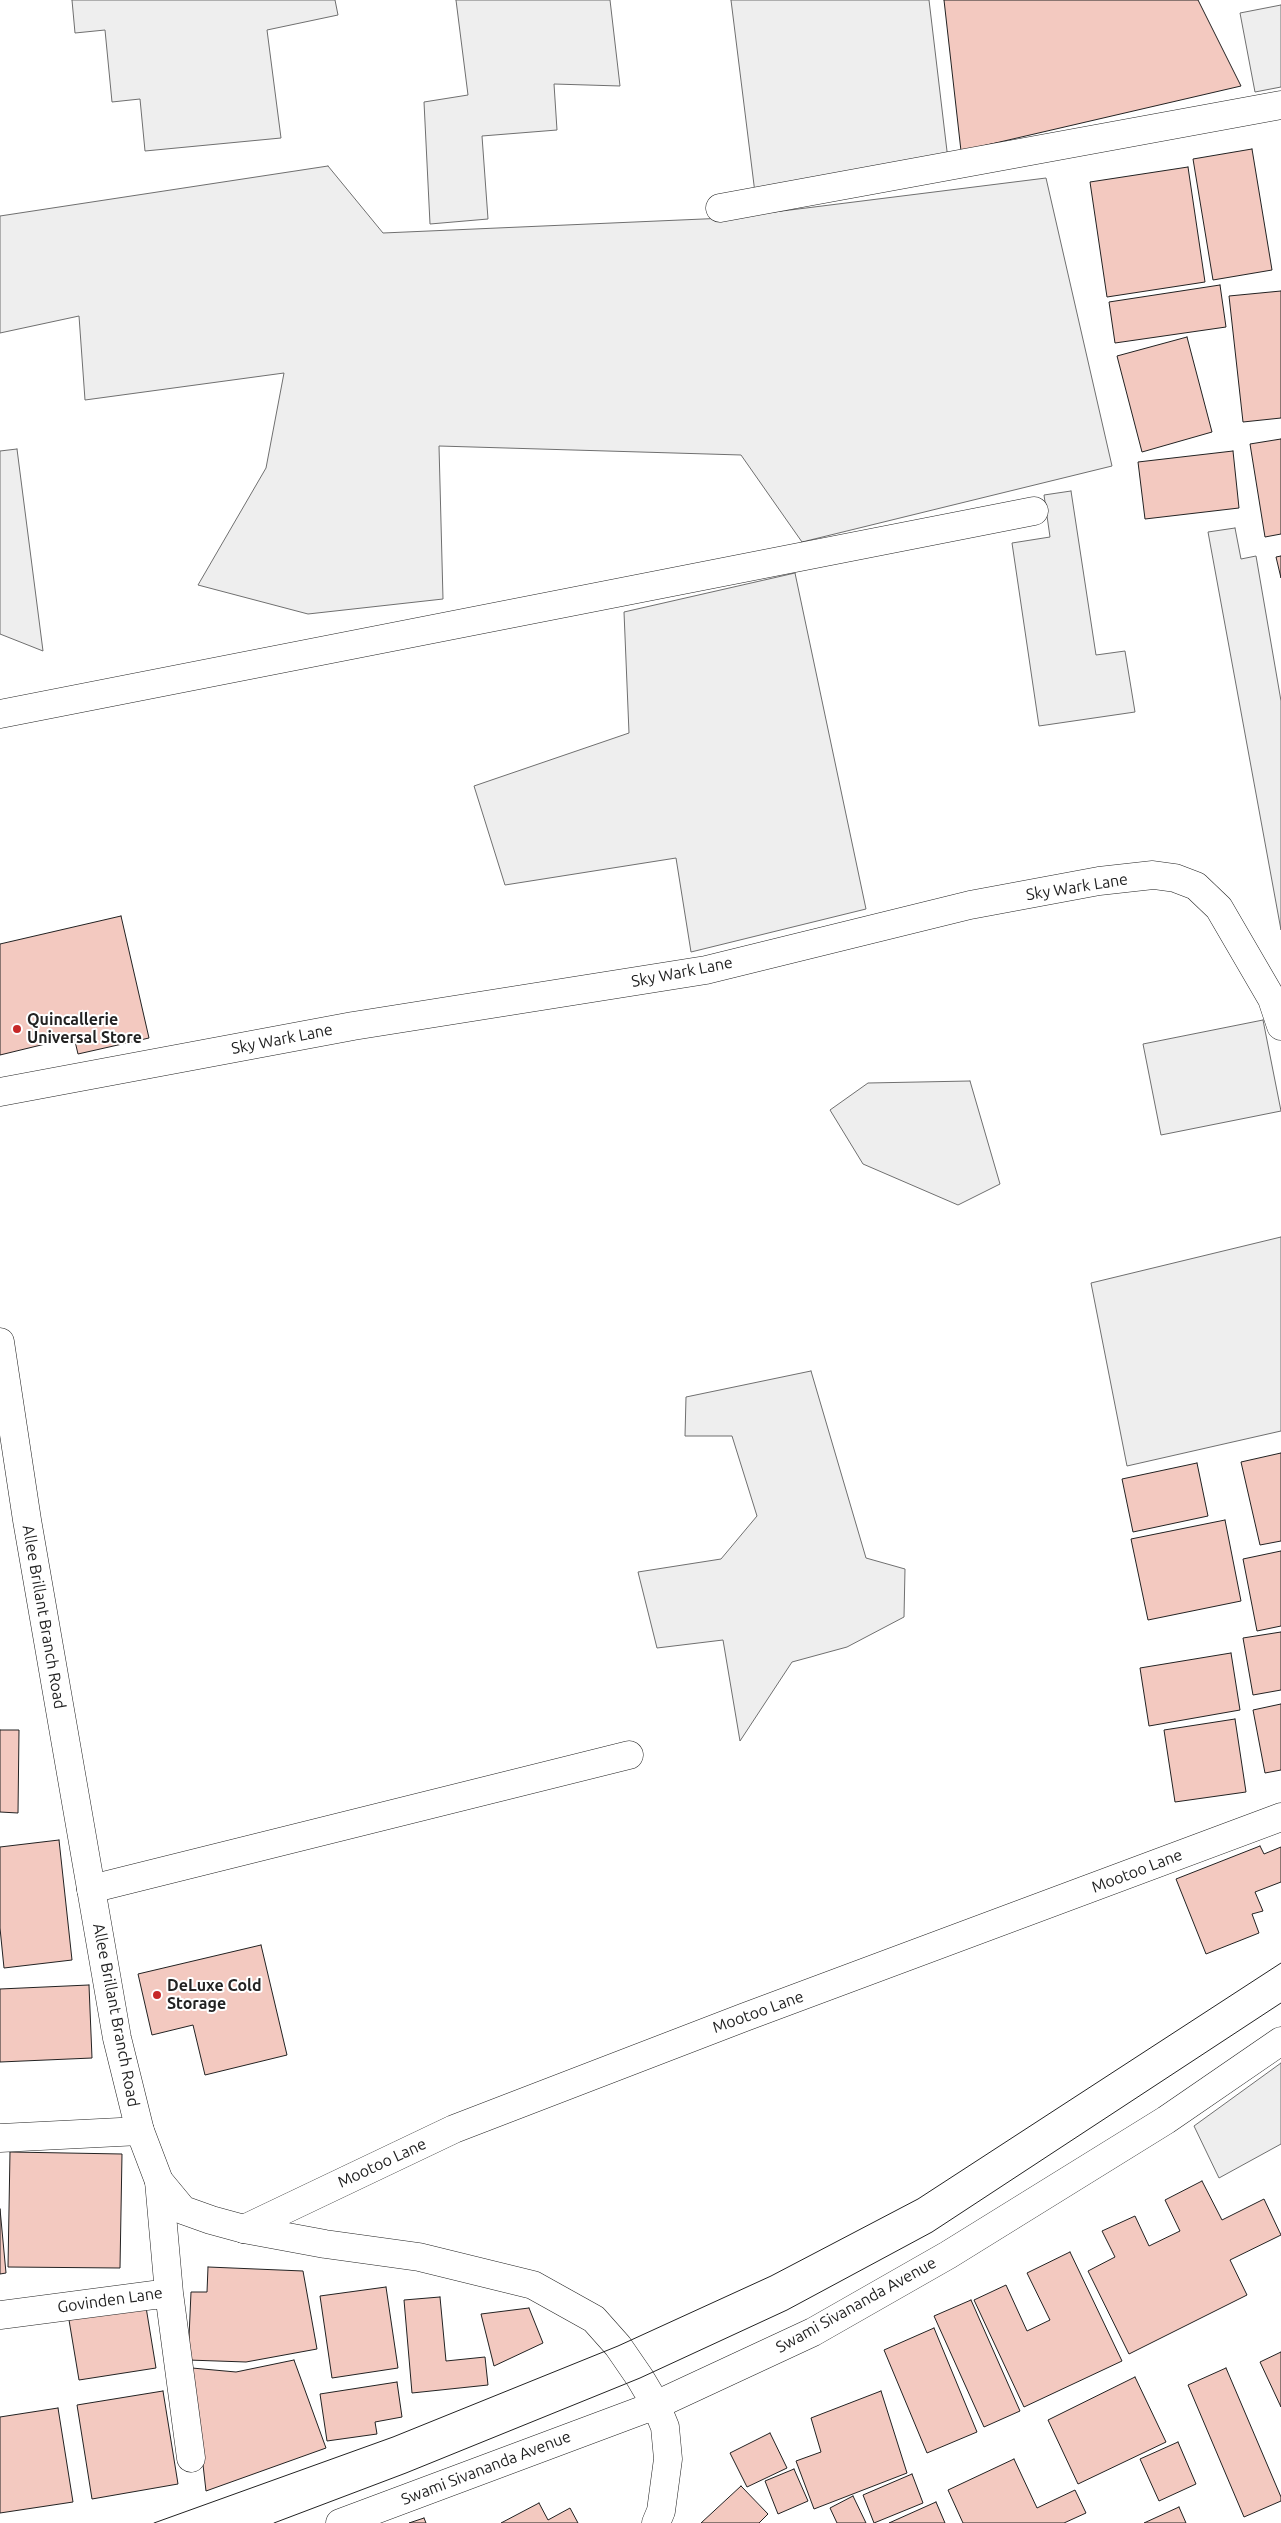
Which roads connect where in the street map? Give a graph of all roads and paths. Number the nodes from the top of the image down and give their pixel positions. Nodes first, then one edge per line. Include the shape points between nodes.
1 (1281, 105) edge
2 (720, 208) dead end
3 (1034, 511) dead end
4 (0, 714) edge
5 (1281, 1026) edge
6 (0, 1092) edge
7 (0, 1342) edge
8 (629, 1755) dead end
9 (1281, 1817) edge
10 (91, 1888) junction
11 (1281, 2041) edge
12 (140, 2131) junction
13 (0, 2138) edge
14 (159, 2182) junction
15 (244, 2229) junction
16 (169, 2293) junction
17 (0, 2315) edge
18 (656, 2405) junction
19 (191, 2458) dead end
20 (340, 2523) edge
21 (656, 2523) edge

1 - 2 street
3 - 4 street
5 - 6 street, Sky Wark Lane via 1272,999 1219,908 1196,886 1174,878 1153,876 1099,881 970,905 706,970 353,1026
7 - 10 street, Allee Brillant Branch Road via 27,1520
8 - 10 street
9 - 15 street, Mootoo Lane via 454,2129
10 - 12 street, Allee Brillant Branch Road via 117,2038
11 - 18 street, Swami Sivananda Avenue via 1166,2120 940,2260 813,2332
12 - 13 street
12 - 14 street, Allee Brillant Branch Road
14 - 15 street, Allee Brillant Branch Road via 183,2210
14 - 16 street, Govinden Lane
15 - 18 street, Allee Brillant Branch Road via 419,2257 533,2285 594,2319 618,2346
16 - 17 street, Govinden Lane
16 - 19 street
18 - 20 street, Swami Sivananda Avenue
18 - 21 street, Allee Brillant Branch Road via 665,2427 668,2459 661,2511

